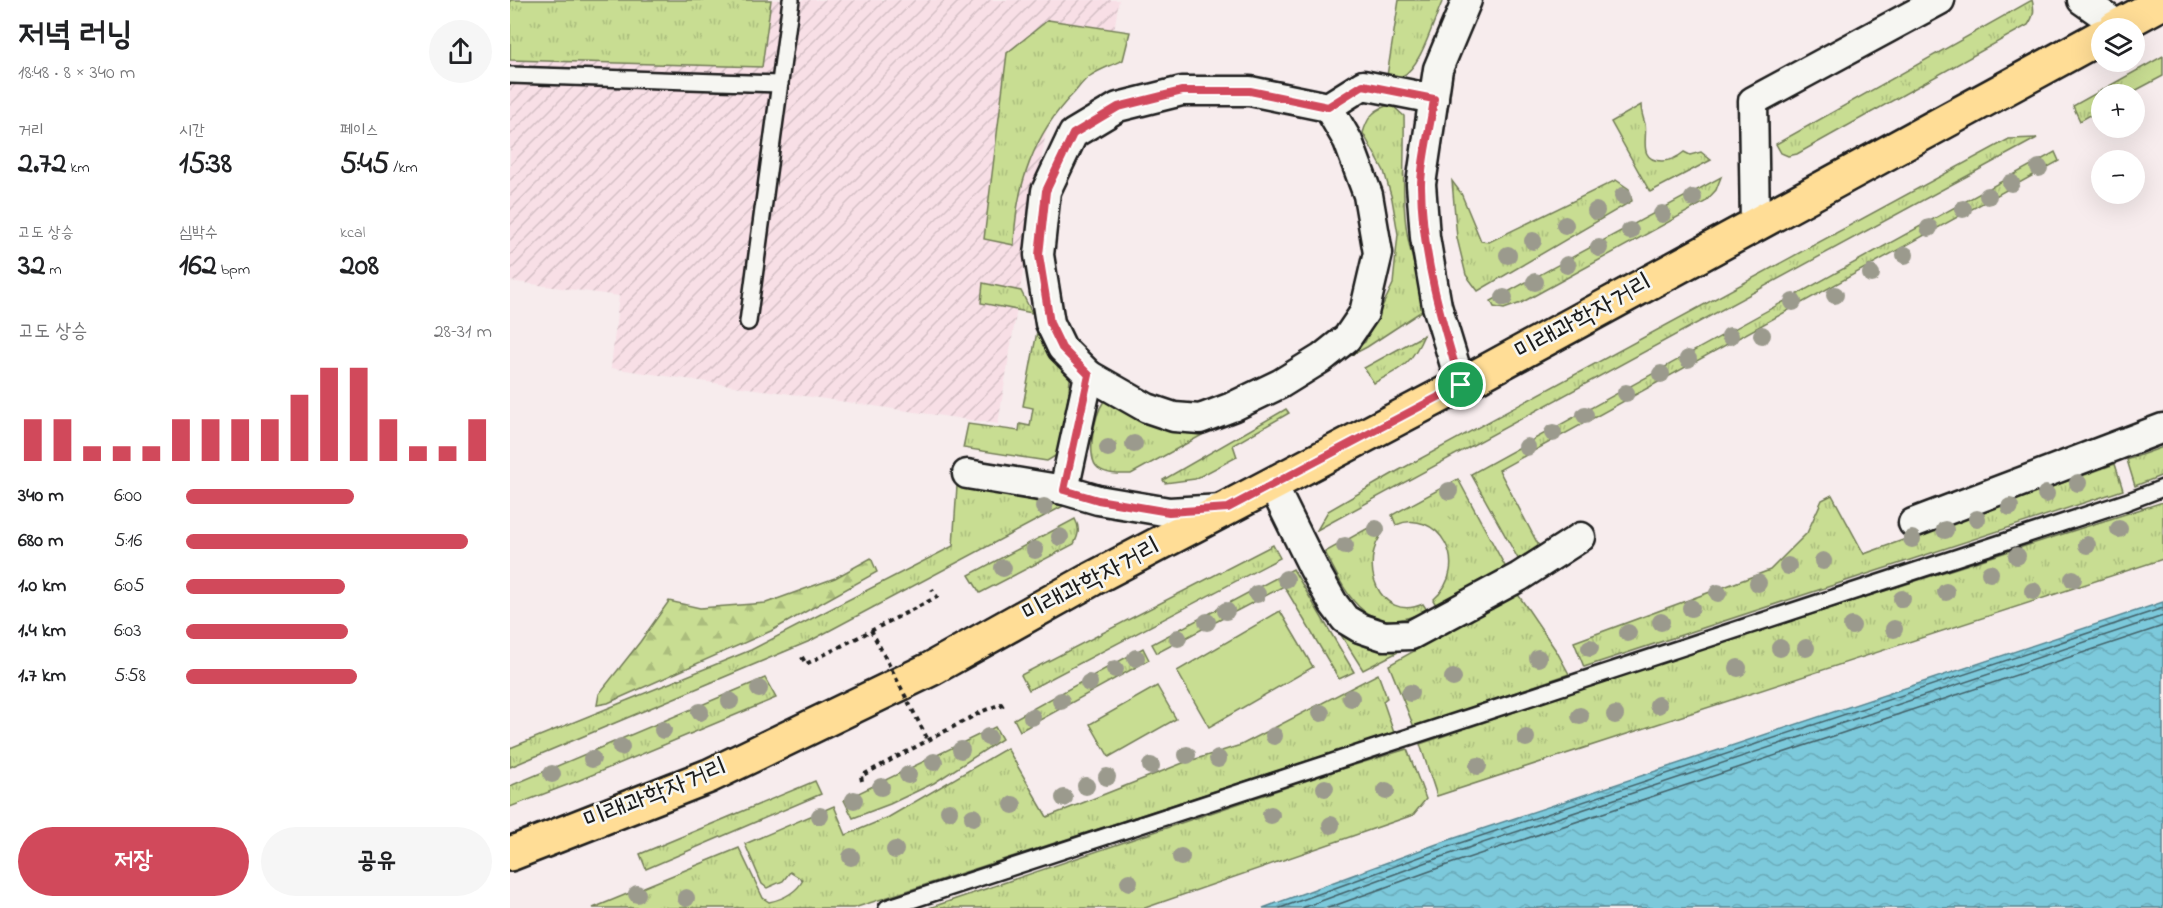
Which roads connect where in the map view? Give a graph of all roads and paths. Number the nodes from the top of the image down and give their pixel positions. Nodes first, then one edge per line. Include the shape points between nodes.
1 (791, 0) edge
2 (1467, 0) edge
3 (1940, 0) edge
4 (2082, 0) edge
5 (2163, 2) edge
6 (2100, 18) edge
7 (2134, 18) edge
8 (2091, 41) edge
9 (510, 75) edge
10 (780, 84) junction
11 (1434, 99) junction
12 (1328, 107) junction
13 (1755, 224) junction
14 (748, 322) dead end
15 (1089, 375) junction
16 (1461, 385) junction
17 (2163, 428) edge
18 (967, 474) dead end
19 (1272, 484) junction
20 (2163, 488) edge
21 (1064, 490) junction
22 (1228, 508) junction
23 (1913, 523) dead end
24 (1581, 537) dead end
25 (932, 589) dead end
26 (871, 630) junction
27 (802, 657) dead end
28 (1005, 711) dead end
29 (928, 740) junction
30 (862, 781) dead end
31 (510, 854) edge
32 (887, 908) edge

1 - 10 lane
2 - 11 street via 1438,69
3 - 13 street via 1753,101
4 - 6 street
5 - 7 main road, 미래과학자거리
8 - 13 main road, 미래과학자거리
9 - 10 lane
10 - 14 lane
11 - 12 street via 1363,85
11 - 16 street via 1421,184 1425,237 1437,306
12 - 15 street via 1250,91 1182,91 1118,107 1073,134 1046,191 1039,255 1050,323 1062,348
12 - 15 street via 1348,141 1368,195 1378,253 1364,313 1347,338 1280,384 1200,419 1174,417 1147,408
13 - 16 main road, 미래과학자거리
15 - 21 street
16 - 19 main road, 미래과학자거리
17 - 23 street
18 - 21 street
19 - 22 main road, 미래과학자거리
19 - 24 street via 1314,569 1345,619 1384,636 1419,631 1519,577
20 - 32 lane
21 - 22 street via 1169,512
22 - 31 main road, 미래과학자거리 via 931,669 730,766
25 - 26 path via 937,597
26 - 27 path via 806,664
26 - 29 path, bridge
28 - 29 path via 1001,704
29 - 30 path via 861,776

